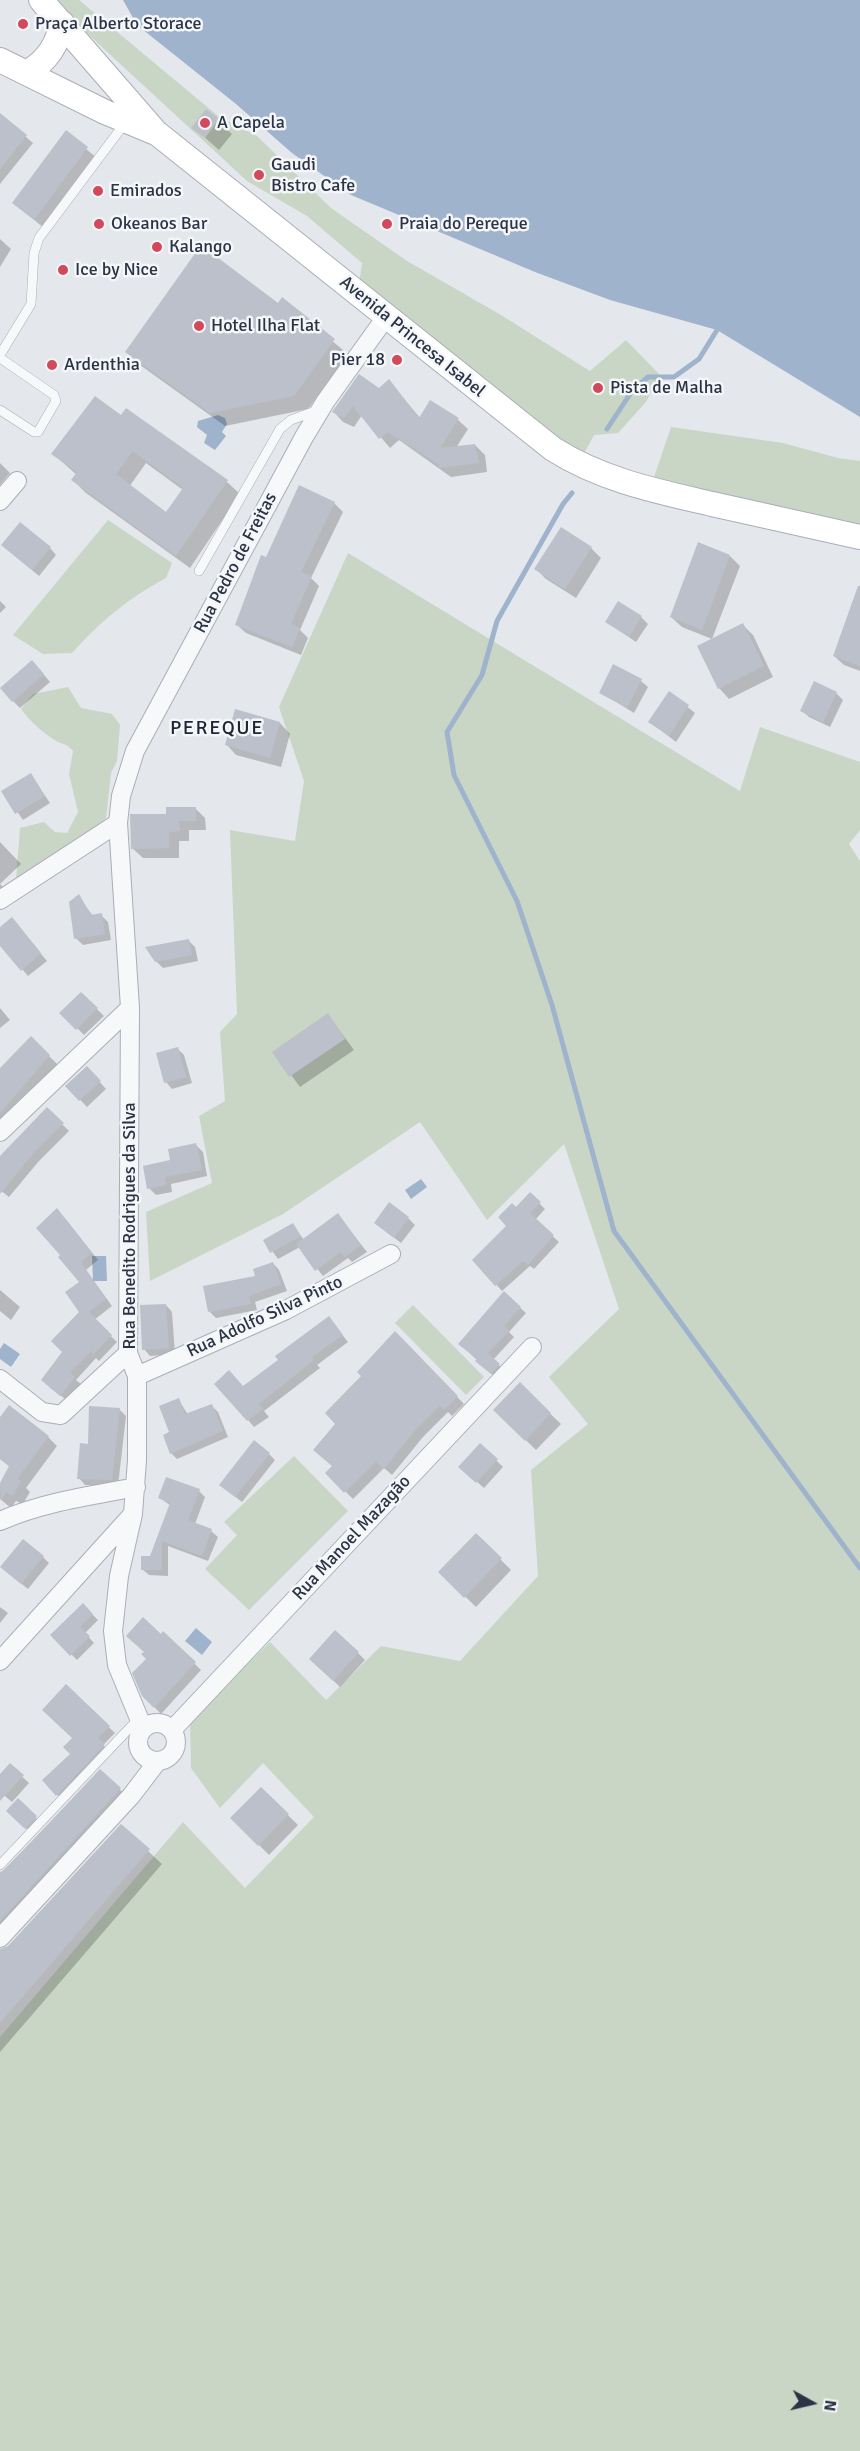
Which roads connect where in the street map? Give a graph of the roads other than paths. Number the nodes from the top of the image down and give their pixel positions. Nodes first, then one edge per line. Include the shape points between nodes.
1 (41, 0) edge
2 (62, 23) junction
3 (0, 60) edge
4 (28, 72) junction
5 (127, 121) junction
6 (158, 134) junction
7 (386, 317) junction
8 (0, 357) edge
9 (0, 410) edge
10 (320, 410) junction
11 (17, 482) dead end
12 (0, 501) edge
13 (860, 537) edge
14 (199, 570) dead end
15 (118, 823) junction
16 (0, 900) edge
17 (130, 1008) junction
18 (0, 1132) edge
19 (391, 1254) dead end
20 (532, 1347) dead end
21 (128, 1353) junction
22 (137, 1376) junction
23 (0, 1378) edge
24 (136, 1486) junction
25 (133, 1514) junction
26 (0, 1521) edge
27 (0, 1661) edge
28 (141, 1723) junction
29 (172, 1730) junction
30 (157, 1762) junction
31 (0, 1865) edge
32 (0, 1938) edge

1 - 2 main road
2 - 4 main road via 44,62
2 - 6 main road
3 - 4 main road, Avenida Princesa Isabel
4 - 5 main road, Avenida Princesa Isabel
5 - 6 main road, Avenida Princesa Isabel
5 - 8 lane via 45,225 34,253 31,304
6 - 7 main road, Avenida Princesa Isabel
7 - 10 street, Rua Pedro de Freitas
7 - 13 main road, Avenida Princesa Isabel via 553,448 591,471 656,491
8 - 9 lane via 54,395 56,401 38,432
10 - 14 lane via 291,420 280,429
10 - 15 street, Rua Pedro de Freitas via 135,751 121,796
11 - 12 street
15 - 16 street
15 - 17 street, Rua Benedito Rodrigues da Silva
17 - 18 street
17 - 21 street, Rua Benedito Rodrigues da Silva
19 - 22 street, Rua Adolfo Silva Pinto via 286,1310
20 - 29 street, Rua Manoel Mazagão
21 - 22 street, Rua Benedito Rodrigues da Silva
21 - 23 street via 66,1412 56,1416 42,1412
22 - 24 street, Rua Benedito Rodrigues da Silva
24 - 25 street, Rua Benedito Rodrigues da Silva
24 - 26 street via 24,1510
25 - 27 street
25 - 28 street, Rua Benedito Rodrigues da Silva via 119,1576 113,1631 117,1665
28 - 29 street via 155,1722
28 - 30 street via 139,1750
28 - 31 lane
29 - 30 street via 176,1748 169,1758
30 - 32 street

